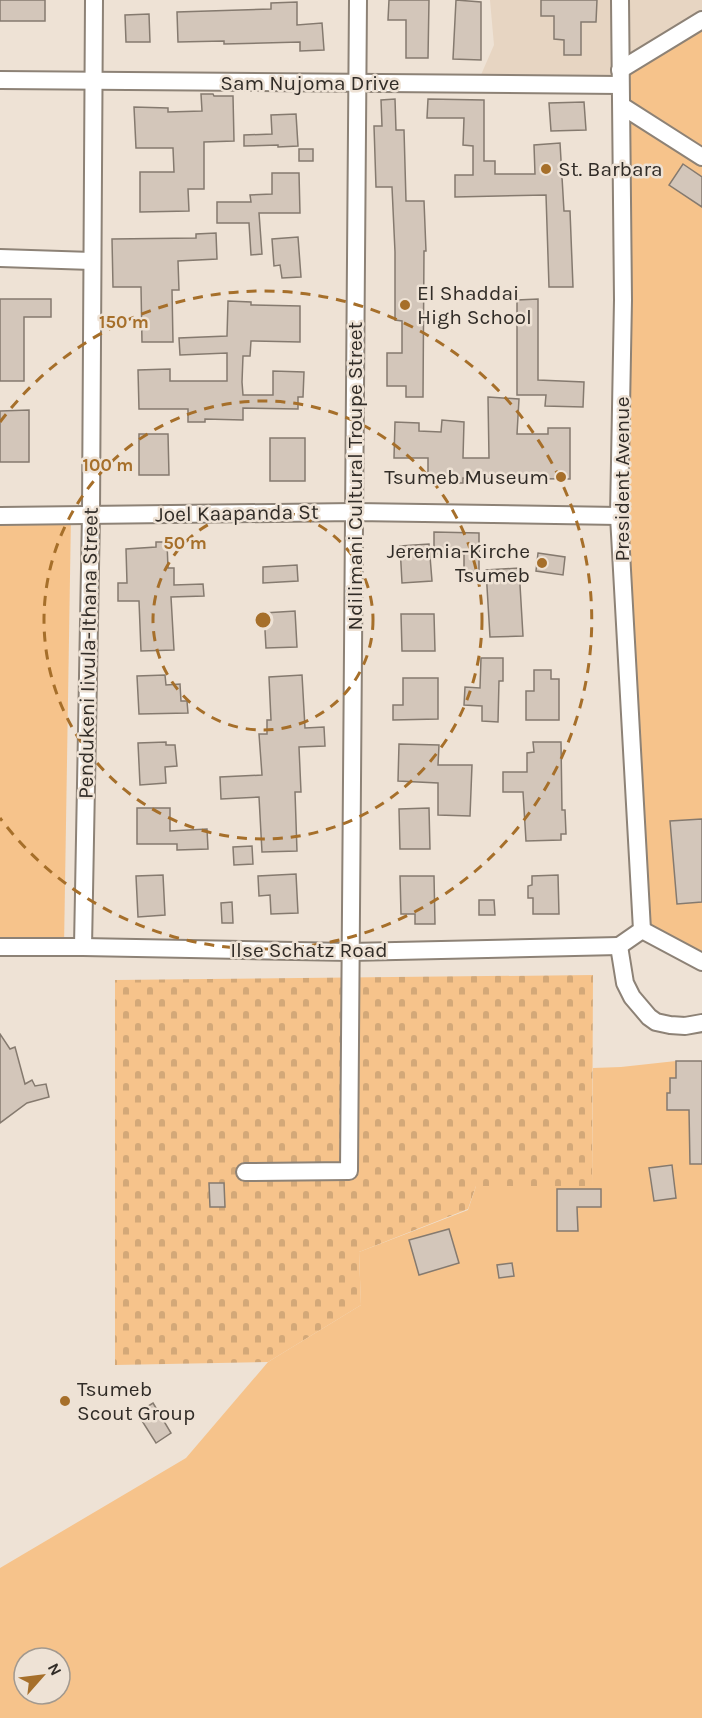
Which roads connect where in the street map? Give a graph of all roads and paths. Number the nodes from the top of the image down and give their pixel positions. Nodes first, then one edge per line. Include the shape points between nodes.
1 (94, 0) edge
2 (358, 0) edge
3 (620, 0) edge
4 (702, 20) edge
5 (620, 77) junction
6 (0, 80) edge
7 (93, 81) junction
8 (358, 83) junction
9 (622, 106) junction
10 (702, 157) edge
11 (0, 258) edge
12 (92, 261) junction
13 (354, 512) junction
14 (91, 514) junction
15 (0, 516) edge
16 (619, 516) junction
17 (642, 930) junction
18 (618, 946) junction
19 (0, 947) edge
20 (83, 947) junction
21 (350, 952) junction
22 (702, 962) edge
23 (702, 1023) edge
24 (245, 1172) dead end

1 - 7 street, Pendukeni Iivula-Ithana Street
2 - 8 street, Ndilimani Cultural Troupe Street
3 - 5 street, President Avenue
4 - 5 street
5 - 8 street, Sam Nujoma Drive
5 - 9 street, President Avenue
6 - 7 street, Sam Nujoma Drive
7 - 8 street, Sam Nujoma Drive
7 - 12 street, Pendukeni Iivula-Ithana Street
8 - 13 street, Ndilimani Cultural Troupe Street
9 - 10 street
9 - 16 street, President Avenue
11 - 12 street
12 - 14 street, Pendukeni Iivula-Ithana Street
13 - 14 street, Joel Kaapanda St
13 - 16 street, Joel Kaapanda St
13 - 21 street, Ndilimani Cultural Troupe Street
14 - 15 street, Joel Kaapanda St
14 - 20 street, Pendukeni Iivula-Ithana Street
16 - 17 street, President Avenue
17 - 18 street
17 - 22 street
18 - 21 street, Ilse Schatz Road
18 - 23 street via 625,983 649,1017 670,1025
19 - 20 street, Ilse Schatz Road
20 - 21 street, Ilse Schatz Road
21 - 24 street, Ndilimani Cultural Troupe Street via 350,1171

